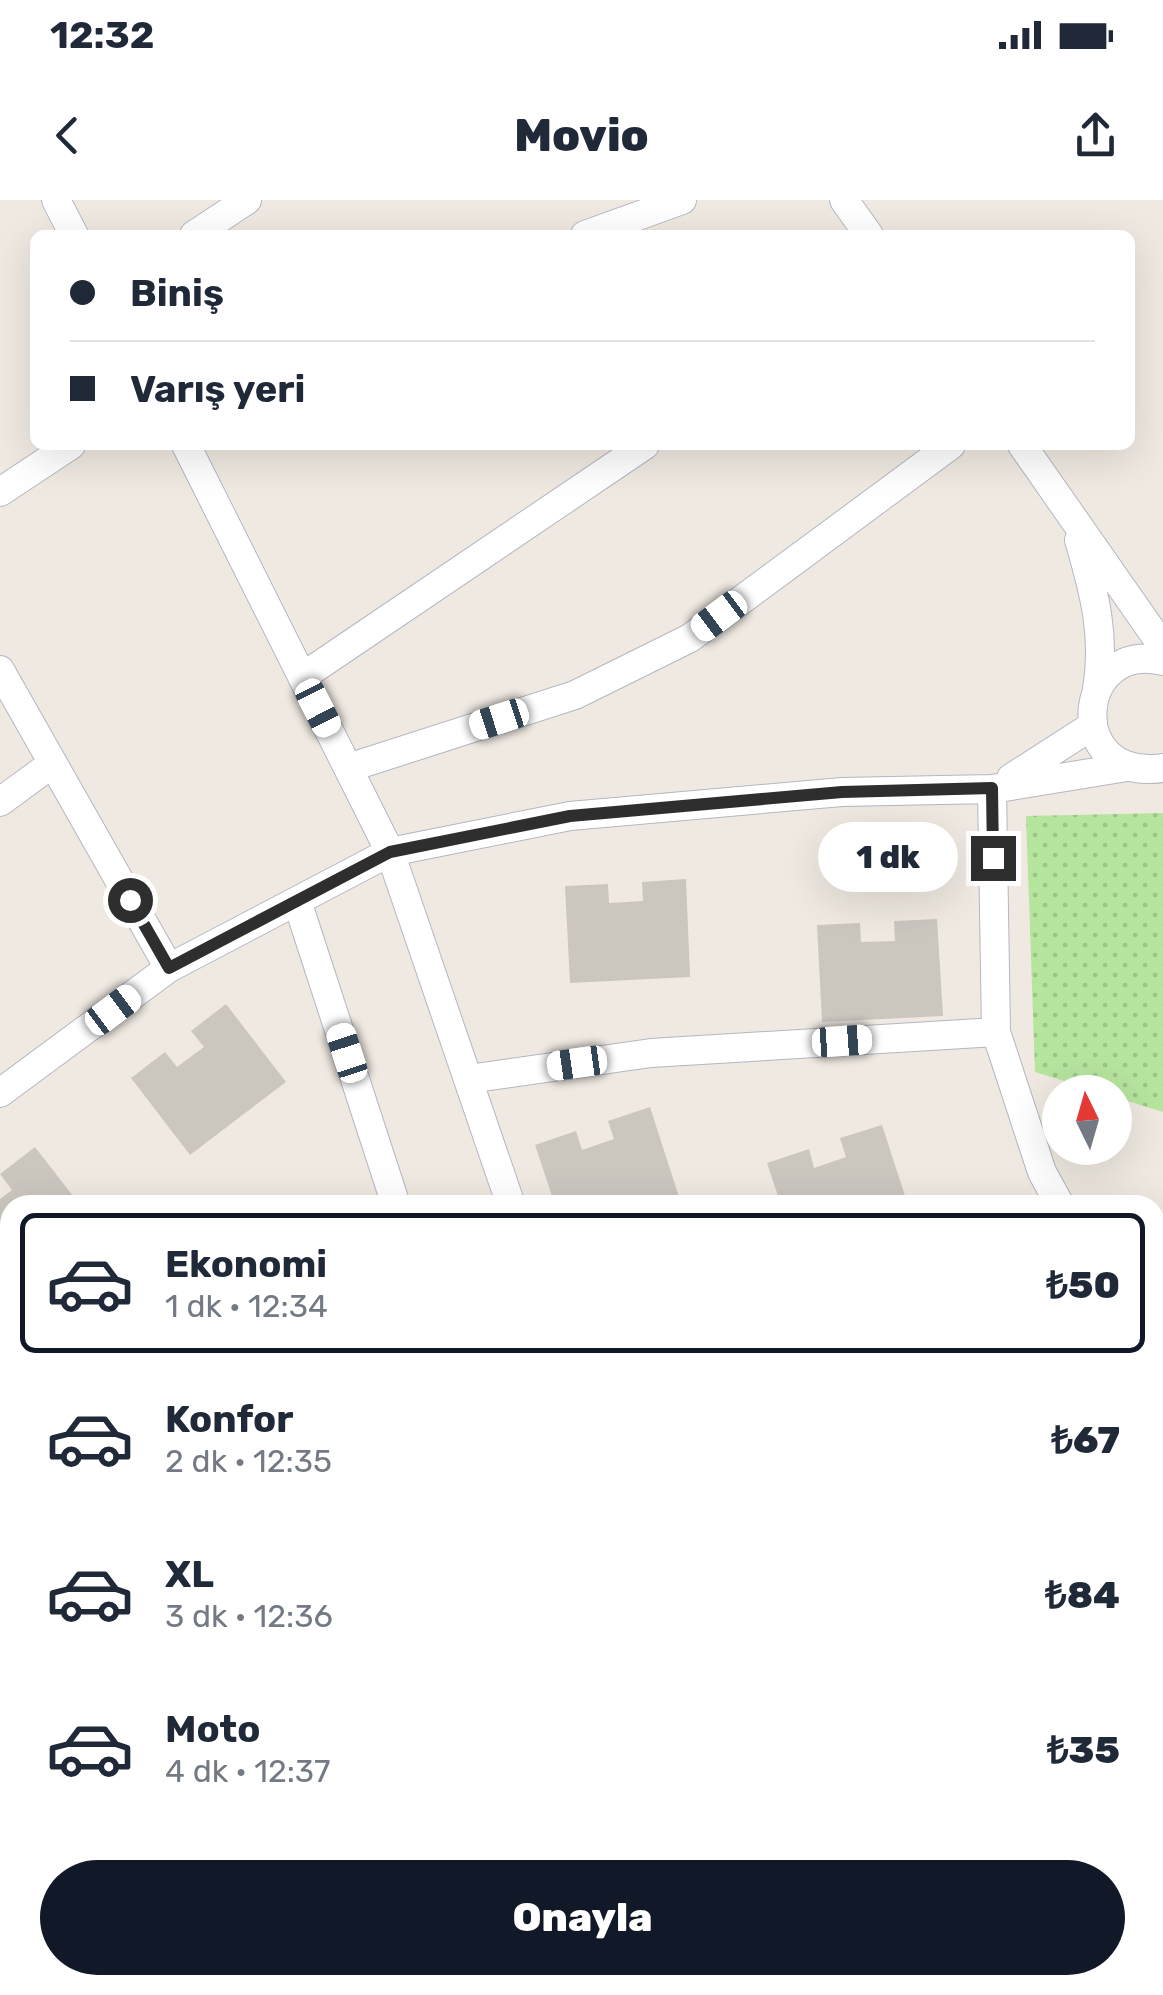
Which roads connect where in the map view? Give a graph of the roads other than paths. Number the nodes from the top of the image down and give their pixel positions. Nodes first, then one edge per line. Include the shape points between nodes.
1 (56, 200) edge
2 (247, 200) edge
3 (682, 200) edge
4 (844, 200) edge
5 (71, 230) edge
6 (202, 230) edge
7 (599, 230) edge
8 (865, 230) edge
9 (63, 450) edge
10 (188, 450) edge
11 (637, 450) edge
12 (944, 450) edge
13 (1026, 450) edge
14 (0, 492) edge
15 (1072, 514) junction
16 (1163, 647) edge
17 (1163, 661) edge
18 (0, 670) edge
19 (302, 677) junction
20 (1096, 690) junction
21 (1092, 726) junction
22 (53, 763) junction
23 (348, 768) junction
24 (1149, 769) edge
25 (992, 788) junction
26 (0, 802) edge
27 (390, 852) junction
28 (297, 901) junction
29 (169, 968) junction
30 (996, 1032) junction
31 (468, 1079) junction
32 (0, 1093) edge
33 (393, 1195) edge
34 (507, 1195) edge
35 (1055, 1195) edge

1 - 5 street
2 - 6 street
3 - 7 street
4 - 8 street
9 - 14 street
10 - 19 street
11 - 19 street
12 - 23 street via 690,638 575,695
13 - 15 street
15 - 16 street
15 - 20 street via 1098,604 1102,656
17 - 20 street via 1122,664
18 - 22 street
19 - 23 street
20 - 21 street
21 - 24 street via 1110,757
21 - 25 street
22 - 26 street
22 - 29 street
23 - 27 street
24 - 25 street
25 - 27 street via 842,792 570,816
25 - 30 street
27 - 28 street
27 - 31 street
28 - 29 street
28 - 33 street
29 - 32 street
30 - 31 street via 650,1053
30 - 35 street
31 - 34 street

